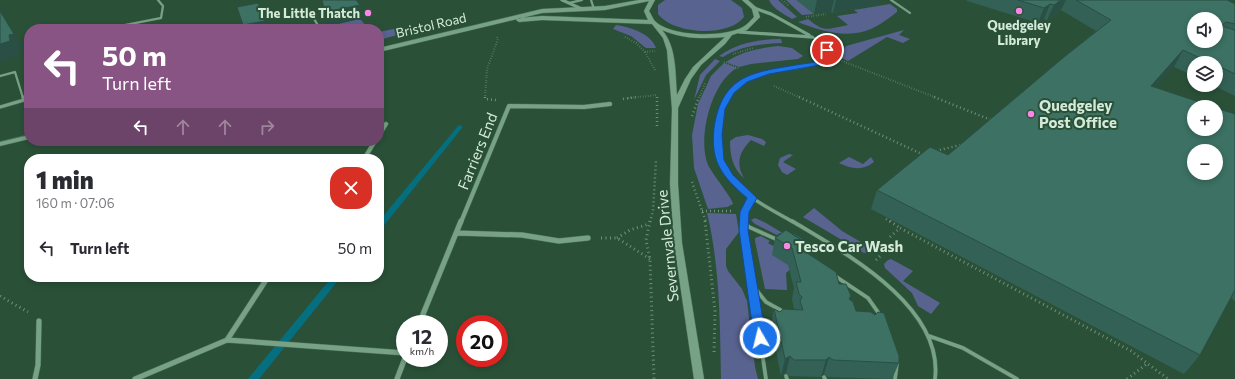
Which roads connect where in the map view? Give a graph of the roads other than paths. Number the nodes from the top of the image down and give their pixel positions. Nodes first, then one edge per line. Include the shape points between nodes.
1 (158, 0) edge
2 (562, 0) edge
3 (582, 0) edge
4 (591, 0) edge
5 (647, 0) edge
6 (652, 0) edge
7 (747, 0) edge
8 (891, 0) edge
9 (569, 3) junction
10 (754, 8) junction
11 (582, 9) junction
12 (594, 9) junction
13 (309, 10) dead end
14 (910, 13) dead end
15 (653, 23) junction
16 (133, 24) edge
17 (317, 24) edge
18 (489, 24) junction
19 (739, 32) junction
20 (730, 34) junction
21 (812, 37) junction
22 (384, 49) edge
23 (0, 76) edge
24 (610, 104) road end
25 (0, 107) edge
26 (675, 109) junction
27 (386, 124) dead end
28 (384, 127) edge
29 (24, 138) edge
30 (0, 144) edge
31 (752, 198) junction
32 (743, 221) junction
33 (457, 233) junction
34 (588, 238) road end
35 (781, 242) edge
36 (831, 273) edge
37 (265, 282) edge
38 (752, 283) junction
39 (768, 304) junction
40 (774, 313) edge
41 (790, 313) edge
42 (423, 315) edge
43 (884, 321) edge
44 (39, 322) dead end
45 (929, 336) junction
46 (227, 340) junction
47 (396, 352) edge
48 (897, 360) edge
49 (402, 367) edge
50 (35, 379) edge
51 (135, 379) edge
52 (397, 379) edge
53 (699, 379) edge
54 (766, 379) edge
55 (895, 379) edge
56 (935, 379) edge
57 (1017, 379) edge

1 - 16 lane via 163,6 161,18
2 - 9 street
3 - 9 lane
4 - 12 lane
5 - 12 main road, Bristol Road
6 - 15 main road via 645,10
7 - 10 main road
8 - 14 lane
9 - 11 street
10 - 19 main road via 757,17 753,24
10 - 21 street via 783,20
11 - 12 main road, Bristol Road
11 - 18 main road, Bristol Road via 542,11
13 - 17 lane
15 - 18 main road, Bristol Road via 542,18
15 - 20 main road via 672,32 690,36
15 - 26 main road, Severnvale Drive via 666,38 670,50
18 - 22 main road, Bristol Road
19 - 20 main road
19 - 21 street
20 - 26 main road, Severnvale Drive via 724,43 691,73
21 - 31 lane via 827,50 825,57 817,64 754,76 737,85 721,109 718,149 723,168 737,186
23 - 25 lane via 15,72 24,100
24 - 33 street, Farriers End via 584,107 509,106
26 - 53 main road, Severnvale Drive via 674,184 678,243
27 - 28 street
29 - 30 main road
31 - 32 lane
31 - 45 lane via 867,267 904,302
32 - 35 lane via 752,229 766,233
32 - 38 lane
33 - 34 street via 522,236 559,241
33 - 42 street, Farriers End
36 - 43 lane via 868,298
37 - 46 street
38 - 39 lane via 760,297
38 - 54 lane
39 - 40 lane
39 - 41 lane
44 - 50 street via 38,365
45 - 56 lane via 935,358
45 - 57 lane via 944,339 971,352
46 - 47 street
46 - 51 street
48 - 55 lane
49 - 52 street

